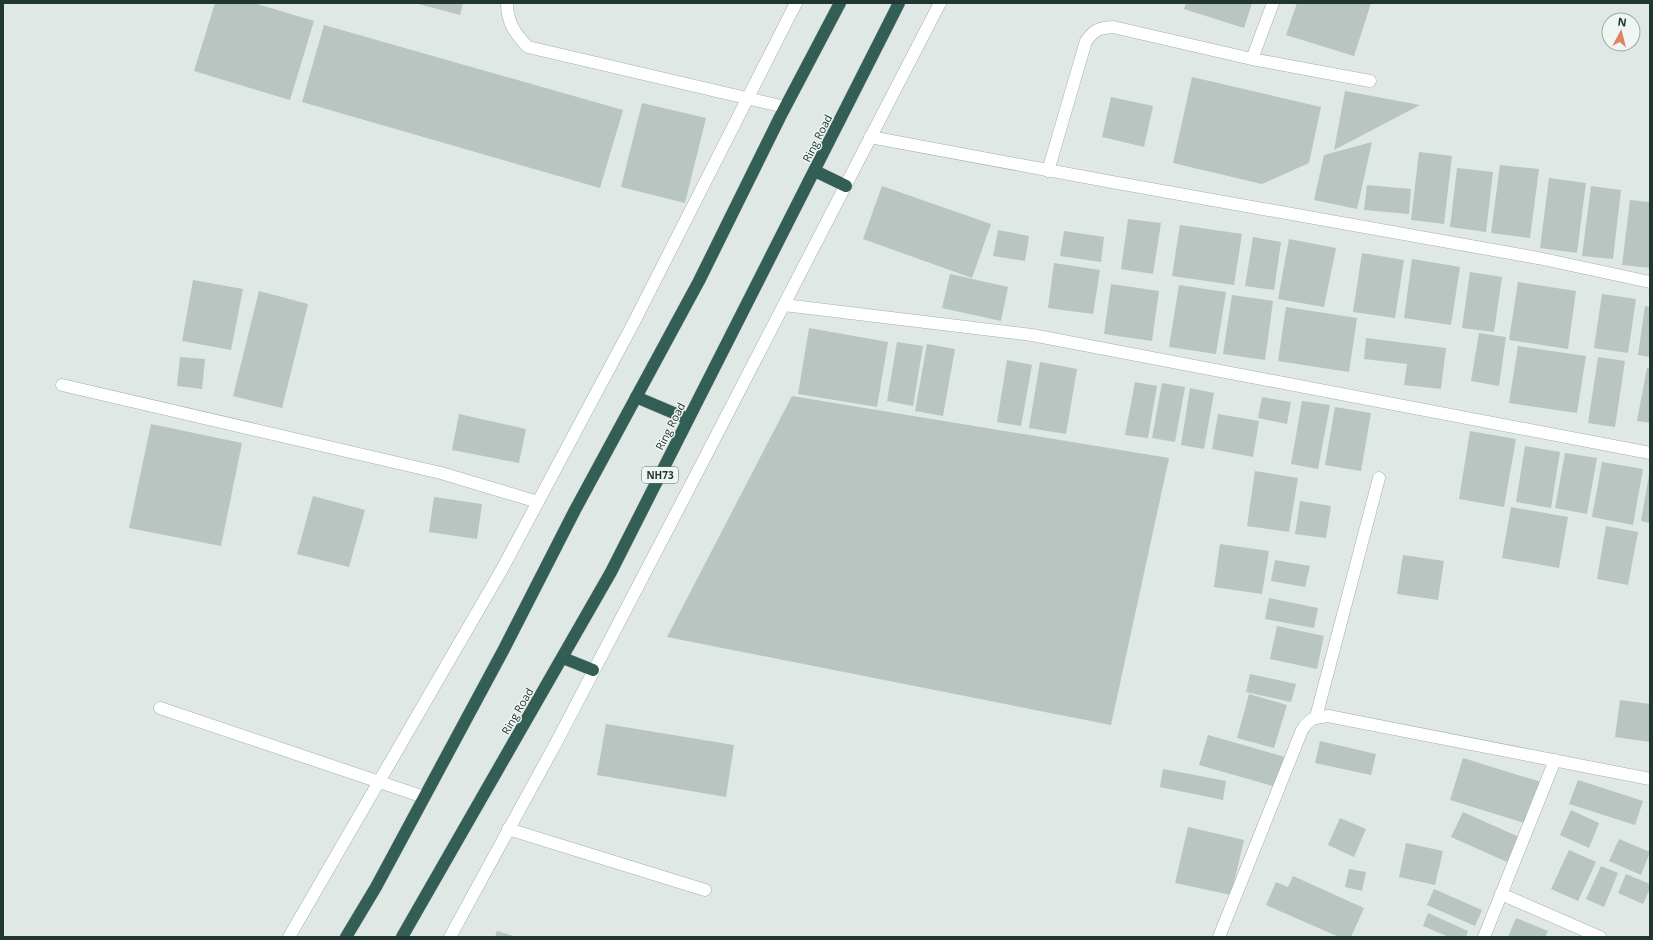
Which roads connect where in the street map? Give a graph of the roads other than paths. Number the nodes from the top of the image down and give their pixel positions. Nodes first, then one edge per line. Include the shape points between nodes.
1 (507, 3) edge
2 (796, 3) edge
3 (840, 3) edge
4 (898, 3) edge
5 (940, 3) edge
6 (1273, 3) edge
7 (1252, 59) junction
8 (1370, 81) dead end
9 (747, 99) junction
10 (786, 107) junction
11 (870, 137) junction
12 (815, 170) junction
13 (1048, 171) junction
14 (846, 186) junction
15 (1650, 282) edge
16 (784, 306) junction
17 (62, 385) dead end
18 (636, 397) junction
19 (688, 419) junction
20 (1650, 454) edge
21 (1379, 478) dead end
22 (538, 502) junction
23 (563, 658) junction
24 (594, 670) junction
25 (160, 708) dead end
26 (1316, 717) junction
27 (1554, 760) junction
28 (1650, 779) edge
29 (379, 782) junction
30 (424, 797) junction
31 (508, 829) junction
32 (705, 890) dead end
33 (1501, 894) junction
34 (290, 937) edge
35 (346, 937) edge
36 (402, 937) edge
37 (450, 937) edge
38 (1219, 937) edge
39 (1484, 937) edge
40 (1600, 937) edge

1 - 9 street via 507,12 515,33 528,47
2 - 9 street
3 - 10 highway
4 - 12 highway, Ring Road / NH73
5 - 11 street
6 - 7 street
7 - 8 street
7 - 13 street via 1114,27 1099,28 1086,41
9 - 10 street
9 - 22 street via 633,324
10 - 18 highway via 699,281
11 - 13 street
11 - 14 street
12 - 14 highway
12 - 19 highway, Ring Road / NH73
13 - 15 street via 1538,258
14 - 16 street
16 - 20 street via 1032,335
16 - 24 street
17 - 22 street via 441,473
18 - 19 highway
18 - 30 highway
19 - 23 highway, Ring Road / NH73 via 611,572
21 - 26 street
22 - 29 street
23 - 24 highway
23 - 36 highway, Ring Road / NH73
24 - 31 street
25 - 29 street
26 - 27 street via 1328,716
26 - 38 street via 1308,721 1302,730
27 - 28 street
27 - 33 street
29 - 30 street
29 - 34 street
30 - 35 highway
31 - 32 street
31 - 37 street
33 - 39 street
33 - 40 street

